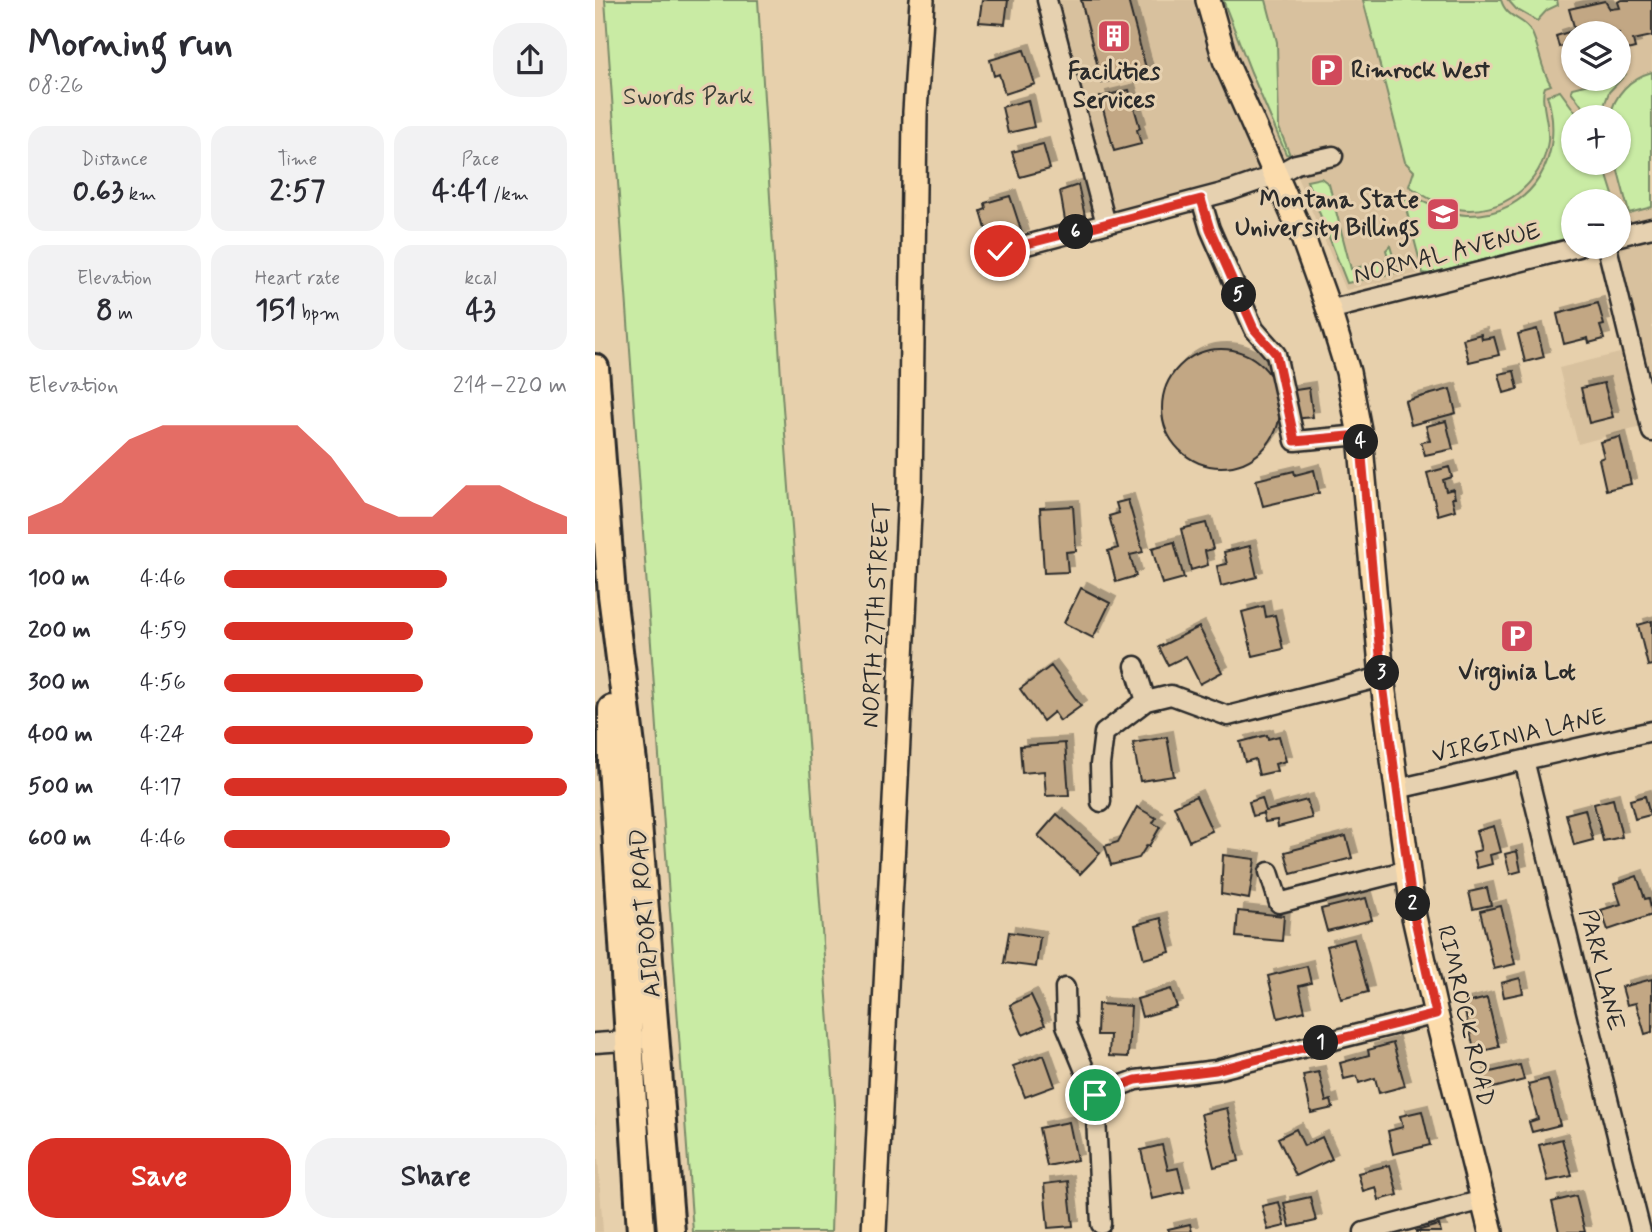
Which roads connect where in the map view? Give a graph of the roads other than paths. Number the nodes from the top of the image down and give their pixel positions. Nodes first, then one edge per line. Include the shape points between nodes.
1 (922, 0) edge
2 (938, 0) edge
3 (1047, 0) edge
4 (1208, 0) edge
5 (915, 112) junction
6 (1333, 156) dead end
7 (1276, 176) junction
8 (1201, 199) junction
9 (1105, 224) junction
10 (1652, 228) edge
11 (1631, 233) edge
12 (1000, 251) dead end
13 (1561, 251) edge
14 (1611, 259) edge
15 (1329, 310) junction
16 (595, 368) edge
17 (1645, 370) edge
18 (1652, 432) edge
19 (1360, 435) junction
20 (612, 595) junction
21 (1135, 666) dead end
22 (1382, 677) junction
23 (1146, 701) junction
24 (1652, 731) edge
25 (1524, 760) junction
26 (1397, 789) junction
27 (1101, 802) dead end
28 (1408, 870) junction
29 (1269, 873) dead end
30 (1065, 988) dead end
31 (1436, 1014) junction
32 (657, 1040) junction
33 (628, 1041) junction
34 (595, 1043) edge
35 (1095, 1095) junction
36 (1483, 1200) junction
37 (1101, 1224) dead end
38 (641, 1232) edge
39 (671, 1232) edge
40 (874, 1232) edge
41 (1364, 1232) edge
42 (1491, 1232) edge
43 (1641, 1232) edge

1 - 5 main road, NORTH 27TH STREET
2 - 5 main road
3 - 9 street
4 - 7 main road, RIMROCK ROAD via 1225,60
5 - 40 main road, NORTH 27TH STREET via 910,493
6 - 7 street via 1296,164
7 - 8 street
7 - 15 main road, RIMROCK ROAD
8 - 9 street
8 - 19 street via 1254,329 1276,354 1295,441
9 - 12 street
10 - 11 street
13 - 15 street, NORMAL AVENUE
14 - 17 street
15 - 19 main road, RIMROCK ROAD via 1348,372
16 - 20 highway, AIRPORT ROAD
17 - 18 street
19 - 22 main road, RIMROCK ROAD
20 - 32 highway, AIRPORT ROAD via 633,762
20 - 33 highway, AIRPORT ROAD via 612,765
21 - 23 street
22 - 23 street via 1228,716 1171,695
22 - 26 main road, RIMROCK ROAD
23 - 27 street via 1104,733
24 - 25 street, VIRGINIA LANE
25 - 26 street, VIRGINIA LANE
25 - 43 street, PARK LANE
26 - 28 main road, RIMROCK ROAD
28 - 29 street via 1279,903
28 - 31 main road, RIMROCK ROAD
30 - 35 street via 1066,1025
31 - 35 street via 1216,1070 1136,1080
31 - 36 main road, RIMROCK ROAD
32 - 33 street
32 - 39 highway, AIRPORT ROAD
33 - 34 street
33 - 38 highway, AIRPORT ROAD
35 - 37 street
36 - 41 street
36 - 42 main road, RIMROCK ROAD

